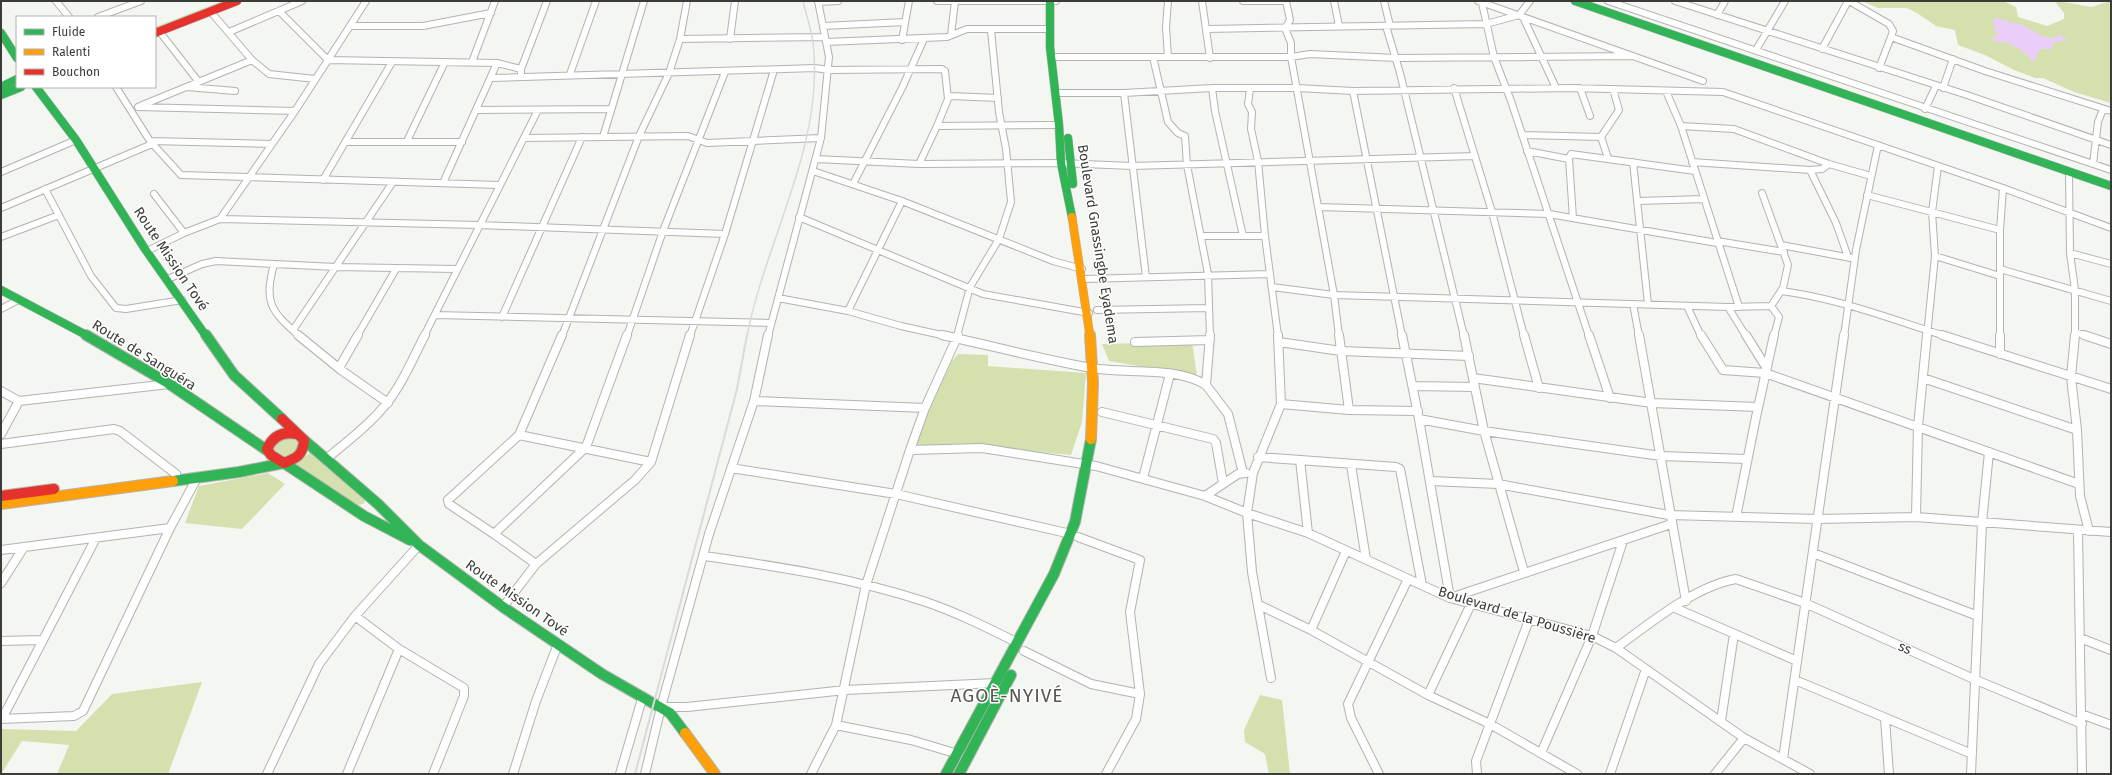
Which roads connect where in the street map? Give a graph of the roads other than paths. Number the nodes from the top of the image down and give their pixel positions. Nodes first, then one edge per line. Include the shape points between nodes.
1 (56, 1) edge
2 (141, 1) edge
3 (217, 1) edge
4 (237, 1) edge
5 (302, 1) edge
6 (366, 1) edge
7 (495, 1) edge
8 (547, 1) edge
9 (596, 1) edge
10 (644, 1) edge
11 (688, 1) edge
12 (735, 1) edge
13 (818, 1) edge
14 (838, 1) edge
15 (909, 1) edge
16 (937, 1) edge
17 (955, 1) edge
18 (1010, 1) edge
19 (1050, 1) edge
20 (1056, 1) edge
21 (1168, 1) edge
22 (1202, 1) edge
23 (1244, 1) edge
24 (1286, 1) edge
25 (1334, 1) edge
26 (1384, 1) edge
27 (1530, 1) edge
28 (1575, 1) edge
29 (1587, 1) edge
30 (1608, 1) edge
31 (1675, 1) edge
32 (1725, 1) edge
33 (1785, 1) edge
34 (1848, 1) edge
35 (1480, 2) edge
36 (126, 3) edge
37 (210, 11) junction
38 (279, 11) junction
39 (491, 13) junction
40 (1717, 15) junction
41 (68, 16) edge
42 (100, 16) edge
43 (1521, 16) junction
44 (905, 22) junction
45 (1486, 24) junction
46 (1543, 25) junction
47 (351, 26) junction
48 (823, 26) junction
49 (1339, 26) junction
50 (1388, 26) junction
51 (1527, 26) junction
52 (1285, 28) junction
53 (1050, 29) junction
54 (156, 30) edge
55 (992, 30) junction
56 (1207, 30) junction
57 (1767, 31) junction
58 (229, 32) junction
59 (1, 33) edge
60 (951, 35) junction
61 (1891, 37) junction
62 (680, 39) junction
63 (730, 39) junction
64 (826, 39) junction
65 (924, 39) junction
66 (902, 40) junction
67 (1822, 49) junction
68 (1756, 50) junction
69 (16, 56) edge
70 (1494, 56) junction
71 (1540, 56) junction
72 (1633, 56) junction
73 (1056, 57) junction
74 (1153, 57) junction
75 (1168, 57) junction
76 (1291, 57) junction
77 (1210, 58) junction
78 (1396, 58) junction
79 (1953, 59) junction
80 (252, 60) junction
81 (328, 60) junction
82 (392, 62) junction
83 (446, 62) junction
84 (472, 62) junction
85 (497, 63) junction
86 (1879, 68) junction
87 (521, 69) junction
88 (774, 70) junction
89 (829, 70) junction
90 (910, 70) junction
91 (725, 72) junction
92 (669, 73) junction
93 (570, 74) junction
94 (623, 74) junction
95 (521, 76) junction
96 (491, 78) junction
97 (315, 79) junction
98 (16, 80) edge
99 (198, 81) junction
100 (1703, 81) dead end
101 (1936, 86) junction
102 (1, 87) edge
103 (184, 87) junction
104 (18, 88) edge
105 (37, 88) edge
106 (117, 88) edge
107 (1212, 88) junction
108 (1297, 88) junction
109 (1454, 88) junction
110 (1556, 88) junction
111 (1580, 88) junction
112 (1943, 88) junction
113 (1160, 89) junction
114 (1250, 89) junction
115 (1506, 89) junction
116 (1613, 89) junction
117 (235, 90) dead end
118 (1403, 90) junction
119 (1353, 91) junction
120 (1666, 91) junction
121 (1124, 92) junction
122 (1058, 93) junction
123 (1, 95) edge
124 (950, 96) junction
125 (998, 98) junction
126 (138, 107) junction
127 (1925, 108) junction
128 (611, 109) junction
129 (2103, 109) junction
130 (130, 110) junction
131 (476, 110) junction
132 (538, 110) junction
133 (296, 111) junction
134 (2111, 111) edge
135 (1590, 116) dead end
136 (1001, 125) junction
137 (1059, 125) junction
138 (937, 126) junction
139 (1681, 126) junction
140 (1522, 135) junction
141 (639, 136) junction
142 (582, 137) junction
143 (603, 137) junction
144 (1601, 137) junction
145 (525, 138) junction
146 (821, 138) junction
147 (698, 139) junction
148 (76, 140) junction
149 (753, 140) junction
150 (407, 141) junction
151 (2096, 141) junction
152 (151, 142) junction
153 (347, 142) junction
154 (462, 142) junction
155 (272, 144) junction
156 (1878, 145) junction
157 (2111, 145) edge
158 (1528, 151) junction
159 (1474, 156) junction
160 (1420, 157) junction
161 (1608, 158) junction
162 (816, 159) junction
163 (1366, 159) junction
164 (1569, 159) junction
165 (1258, 161) junction
166 (1311, 161) junction
167 (864, 162) junction
168 (1633, 162) junction
169 (1692, 162) junction
170 (1061, 163) junction
171 (919, 164) junction
172 (1006, 164) junction
173 (1070, 164) junction
174 (1228, 164) junction
175 (1830, 164) junction
176 (2093, 164) junction
177 (1187, 165) junction
178 (1132, 166) junction
179 (1938, 166) junction
180 (94, 168) junction
181 (1810, 170) junction
182 (2111, 170) edge
183 (813, 171) junction
184 (1695, 171) junction
185 (1, 172) edge
186 (1855, 172) junction
187 (2069, 172) junction
188 (1870, 176) junction
189 (250, 179) junction
190 (322, 180) junction
191 (2111, 181) edge
192 (392, 182) junction
193 (443, 183) junction
194 (853, 184) junction
195 (1869, 184) junction
196 (499, 185) junction
197 (2111, 186) edge
198 (2003, 188) junction
199 (45, 189) junction
200 (154, 194) dead end
201 (1762, 194) dead end
202 (1867, 195) junction
203 (1704, 199) junction
204 (902, 201) junction
205 (1638, 201) junction
206 (1319, 207) junction
207 (1, 208) edge
208 (1376, 208) junction
209 (1434, 210) junction
210 (1492, 212) junction
211 (1932, 212) junction
212 (2069, 212) junction
213 (1549, 214) junction
214 (59, 215) junction
215 (799, 217) junction
216 (1573, 218) junction
217 (220, 219) junction
218 (367, 222) junction
219 (479, 225) junction
220 (543, 228) junction
221 (2111, 228) edge
222 (603, 230) junction
223 (1640, 230) junction
224 (2000, 230) junction
225 (663, 231) junction
226 (184, 233) junction
227 (725, 234) junction
228 (1202, 236) junction
229 (1243, 236) junction
230 (1265, 236) junction
231 (1, 238) edge
232 (999, 239) junction
233 (1717, 242) junction
234 (1781, 245) junction
235 (877, 248) junction
236 (147, 251) junction
237 (1784, 252) junction
238 (2070, 253) junction
239 (1935, 256) junction
240 (1851, 258) junction
241 (274, 264) junction
242 (2111, 264) edge
243 (336, 267) junction
244 (396, 269) junction
245 (457, 270) junction
246 (1082, 270) junction
247 (2000, 272) junction
248 (1208, 274) junction
249 (1270, 274) junction
250 (1146, 277) junction
251 (168, 279) junction
252 (1089, 281) junction
253 (970, 287) junction
254 (1272, 287) junction
255 (1, 290) edge
256 (2075, 290) junction
257 (1781, 291) junction
258 (1334, 295) junction
259 (1394, 296) junction
260 (778, 298) junction
261 (1454, 298) junction
262 (18, 300) junction
263 (182, 300) junction
264 (1514, 300) junction
265 (2111, 301) edge
266 (1578, 302) junction
267 (1633, 304) junction
268 (1648, 304) junction
269 (1848, 305) junction
270 (1687, 306) junction
271 (1771, 306) junction
272 (1728, 307) junction
273 (1739, 307) junction
274 (1, 308) edge
275 (1209, 308) junction
276 (1094, 309) junction
277 (848, 311) junction
278 (435, 314) junction
279 (502, 317) junction
280 (570, 317) junction
281 (633, 320) junction
282 (695, 320) junction
283 (771, 323) junction
284 (293, 330) junction
285 (1927, 330) junction
286 (2074, 332) junction
287 (957, 337) junction
288 (1210, 340) junction
289 (1135, 342) dead end
290 (1279, 342) junction
291 (2111, 344) edge
292 (1341, 351) junction
293 (2000, 354) junction
294 (1407, 355) junction
295 (1469, 356) junction
296 (339, 368) junction
297 (1097, 368) junction
298 (1766, 370) junction
299 (1170, 374) junction
300 (2071, 377) junction
301 (1473, 378) junction
302 (1923, 378) junction
303 (169, 384) junction
304 (1206, 385) junction
305 (1413, 386) junction
306 (1475, 387) junction
307 (1539, 388) junction
308 (1103, 389) dead end
309 (2111, 389) edge
310 (1, 391) edge
311 (1835, 397) junction
312 (1610, 398) junction
313 (19, 401) junction
314 (754, 401) junction
315 (388, 404) junction
316 (1281, 404) junction
317 (1652, 404) junction
318 (1758, 407) junction
319 (925, 408) junction
320 (1102, 408) joint
321 (1349, 410) junction
322 (1418, 411) junction
323 (275, 412) junction
324 (1419, 419) junction
325 (1156, 426) junction
326 (1918, 426) junction
327 (2077, 430) junction
328 (1484, 431) junction
329 (1, 434) edge
330 (279, 435) junction
331 (519, 435) junction
332 (241, 436) junction
333 (301, 437) junction
334 (271, 441) junction
335 (1, 444) edge
336 (586, 447) junction
337 (910, 450) junction
338 (268, 451) junction
339 (1989, 452) junction
340 (1661, 456) junction
341 (1258, 457) junction
342 (326, 459) junction
343 (1746, 459) junction
344 (1300, 460) junction
345 (651, 462) junction
346 (284, 463) junction
347 (1092, 465) junction
348 (1352, 466) junction
349 (731, 468) junction
350 (1243, 473) junction
351 (1253, 473) junction
352 (176, 474) junction
353 (197, 478) junction
354 (1143, 478) junction
355 (1431, 480) junction
356 (1223, 483) junction
357 (1498, 484) junction
358 (2079, 484) junction
359 (896, 494) junction
360 (1, 496) edge
361 (1205, 496) junction
362 (1, 504) edge
363 (378, 504) junction
364 (1247, 513) junction
365 (1669, 515) junction
366 (364, 516) junction
367 (1736, 517) junction
368 (1916, 517) junction
369 (1818, 519) junction
370 (1982, 523) junction
371 (1671, 524) junction
372 (170, 528) junction
373 (2078, 530) junction
374 (2089, 531) junction
375 (2111, 532) edge
376 (1308, 533) junction
377 (494, 534) junction
378 (1074, 535) junction
379 (96, 538) junction
380 (1623, 541) junction
381 (419, 545) junction
382 (24, 547) junction
383 (1, 550) edge
384 (1346, 551) junction
385 (1813, 553) junction
386 (705, 556) junction
387 (1366, 559) junction
388 (536, 564) junction
389 (1524, 572) junction
390 (1408, 579) junction
391 (1, 583) edge
392 (866, 585) junction
393 (1422, 585) junction
394 (1450, 598) junction
395 (1686, 601) junction
396 (1805, 602) junction
397 (1471, 604) junction
398 (1259, 605) junction
399 (503, 607) junction
400 (1675, 608) junction
401 (356, 616) junction
402 (1978, 616) junction
403 (1529, 620) junction
404 (1311, 630) junction
405 (1734, 634) junction
406 (1592, 636) junction
407 (2080, 638) junction
408 (42, 640) junction
409 (1, 641) edge
410 (1018, 643) junction
411 (558, 644) junction
412 (1616, 648) junction
413 (399, 649) junction
414 (2111, 650) edge
415 (1020, 658) junction
416 (1797, 661) junction
417 (1369, 664) junction
418 (1646, 669) junction
419 (1271, 678) dead end
420 (1795, 680) junction
421 (1976, 680) junction
422 (996, 683) junction
423 (845, 690) junction
424 (1140, 694) junction
425 (1428, 695) junction
426 (642, 699) junction
427 (661, 707) junction
428 (2081, 714) junction
429 (1885, 718) junction
430 (1, 719) edge
431 (1720, 721) junction
432 (1490, 724) junction
433 (2082, 724) junction
434 (2111, 725) edge
435 (836, 726) junction
436 (1744, 738) junction
437 (1541, 753) junction
438 (958, 754) junction
439 (1972, 754) junction
440 (1783, 759) junction
441 (267, 774) edge
442 (347, 774) edge
443 (433, 774) edge
444 (513, 774) edge
445 (620, 774) edge
446 (645, 774) edge
447 (715, 774) edge
448 (810, 774) edge
449 (946, 774) edge
450 (959, 774) edge
451 (1106, 774) edge
452 (1379, 774) edge
453 (1477, 774) edge
454 (1577, 774) edge
455 (1610, 774) edge
456 (1715, 774) edge
457 (1810, 774) edge
458 (1889, 774) edge
459 (1971, 774) edge
460 (2082, 774) edge

1 - 41 street
2 - 36 street
3 - 54 main road
4 - 37 main road
5 - 38 street
6 - 47 street
7 - 39 street
8 - 87 street
9 - 93 street
10 - 94 street
11 - 62 street
12 - 63 street
13 - 14 street
13 - 48 street
15 - 44 street
16 - 17 street
17 - 18 street
17 - 60 street
18 - 19 street
19 - 20 street
19 - 53 main road, Boulevard Gnassingbe Eyadema
20 - 73 main road, Boulevard Gnassingbe Eyadema
21 - 75 street
22 - 56 street
23 - 24 street
24 - 52 street via 1290,20
25 - 49 street
26 - 50 street
27 - 43 street
28 - 187 main road
29 - 191 main road
30 - 68 street
31 - 40 street
32 - 40 street
33 - 57 street
34 - 61 street via 1889,24 1893,31
34 - 67 street
35 - 43 street
35 - 45 street
36 - 42 street
37 - 54 main road
37 - 58 street
38 - 58 street
38 - 81 street
39 - 47 street via 423,26
39 - 84 street
40 - 57 street
43 - 45 street
43 - 46 street
43 - 51 street
44 - 48 street
44 - 66 street
45 - 50 street
45 - 70 street
46 - 51 street
46 - 72 street
47 - 81 street
48 - 64 street
49 - 50 street
49 - 52 street
50 - 78 street
51 - 71 street
52 - 56 street
52 - 76 street
53 - 55 street
53 - 122 main road, Boulevard Gnassingbe Eyadema
54 - 99 street
55 - 60 street via 962,30
55 - 125 street
56 - 77 street
57 - 67 street
57 - 68 street
58 - 80 street
59 - 69 main road
60 - 65 street
61 - 79 street
61 - 86 street
62 - 63 street
62 - 92 street
63 - 64 street
64 - 66 street
64 - 89 street
65 - 66 street
65 - 90 street
67 - 86 street
68 - 127 street
70 - 71 street
70 - 78 street
70 - 115 street
71 - 72 street
71 - 110 street
72 - 100 street
73 - 74 street
73 - 122 main road, Boulevard Gnassingbe Eyadema
74 - 75 street
74 - 113 street
75 - 77 street
76 - 77 street
76 - 78 street via 1310,54
76 - 108 street
78 - 118 street
79 - 112 street
79 - 129 street
80 - 97 street via 269,74
80 - 99 street
81 - 82 street
81 - 97 street
82 - 83 street
82 - 153 street
83 - 84 street
83 - 150 street
84 - 85 street
85 - 87 street
85 - 96 street
86 - 101 street
87 - 95 street
88 - 89 street
88 - 91 street
88 - 149 street
89 - 90 street
89 - 146 street
90 - 124 street via 943,70
90 - 167 street
91 - 92 street
91 - 147 street
92 - 94 street
92 - 141 street
93 - 94 street
93 - 95 street
94 - 128 street
95 - 96 street
96 - 131 street
97 - 133 street
98 - 102 main road
99 - 103 street
101 - 112 street
101 - 127 street
103 - 117 street
103 - 126 street
104 - 123 main road
105 - 148 main road, Route Mission Tové
106 - 130 street
107 - 113 street
107 - 114 street
107 - 174 street via 1214,111
108 - 114 street
108 - 119 street
108 - 166 street
109 - 115 street
109 - 118 street
109 - 159 street
110 - 111 street
110 - 115 street
111 - 116 street
111 - 135 street
112 - 151 street
113 - 121 street
113 - 177 street via 1168,122 1178,133 1185,136
114 - 165 street via 1248,104 1252,112 1251,129
115 - 140 street
116 - 120 street
116 - 144 street via 1619,110
118 - 119 street
118 - 160 street
119 - 163 street
120 - 139 street
120 - 156 street via 1723,92
121 - 122 street
121 - 178 street
122 - 137 main road, Boulevard Gnassingbe Eyadema
122 - 173 main road, Boulevard Gnassingbe Eyadema
124 - 125 street
124 - 138 street via 947,108
125 - 136 street
126 - 130 street
126 - 133 street
127 - 176 street
128 - 132 street
128 - 143 street
129 - 134 street
129 - 151 street via 2098,122
130 - 152 street
131 - 132 street
131 - 154 street
132 - 145 street
133 - 155 street
136 - 137 street
136 - 138 street
136 - 172 street
137 - 170 main road, Boulevard Gnassingbe Eyadema
138 - 171 street
139 - 169 street
139 - 175 street via 1734,129
140 - 144 street
140 - 158 street
141 - 143 street
141 - 147 street via 688,136
141 - 222 street
142 - 143 street
142 - 145 street
142 - 220 street
144 - 161 street
145 - 196 street
146 - 149 street
146 - 162 street
147 - 149 street via 707,143
147 - 225 street
148 - 180 main road, Route Mission Tové
148 - 185 street
149 - 227 street
150 - 153 street
150 - 154 street
151 - 157 street
151 - 176 street
152 - 155 street
152 - 180 street
152 - 189 street via 180,175
153 - 190 street
154 - 193 street
155 - 189 street
156 - 179 street
156 - 188 street
158 - 164 street
158 - 213 street
159 - 160 street
159 - 210 street
160 - 163 street
160 - 209 street
161 - 164 street via 1576,153 1571,154
161 - 168 street
162 - 167 street
162 - 183 street
163 - 166 street
163 - 208 street
164 - 216 street
165 - 166 street
165 - 174 street
165 - 230 street
166 - 206 street
167 - 171 street
167 - 194 street
168 - 184 street
168 - 205 street
169 - 181 street
169 - 184 street
170 - 172 street
170 - 173 street
170 - 246 main road, Boulevard Gnassingbe Eyadema
171 - 172 street
172 - 232 street via 1011,202
173 - 178 street
173 - 252 main road, Boulevard Gnassingbe Eyadema
174 - 177 street
174 - 229 street
175 - 181 street via 1822,169
175 - 186 street
176 - 182 street
177 - 178 street
177 - 228 street
178 - 250 street
179 - 198 street
179 - 211 street
180 - 199 street
180 - 236 main road, Route Mission Tové
181 - 240 street
183 - 194 street
183 - 215 street
184 - 203 street
186 - 188 street
186 - 195 street
187 - 197 main road
187 - 212 street
188 - 195 street
189 - 190 street
189 - 217 street
190 - 192 street
192 - 193 street
192 - 218 street
193 - 196 street
194 - 204 street
195 - 202 street
196 - 219 street
198 - 212 street
198 - 224 street
199 - 207 street
199 - 214 street
200 - 226 street
201 - 234 street
202 - 211 street
202 - 240 street
203 - 205 street
203 - 233 street
204 - 232 street
204 - 235 street
205 - 223 street
206 - 208 street
206 - 258 street
208 - 209 street
208 - 259 street
209 - 210 street
209 - 261 street
210 - 213 street
210 - 264 street
211 - 224 street
211 - 239 street
212 - 221 street
212 - 238 street
213 - 216 street
213 - 266 street
214 - 231 street
214 - 263 street via 91,276 116,308 126,309
215 - 235 street
215 - 260 street
216 - 223 street
217 - 218 street
217 - 226 street
218 - 219 street
218 - 243 street
219 - 220 street
219 - 245 street
220 - 222 street
220 - 279 street
222 - 225 street
222 - 280 street
223 - 233 street
223 - 268 street
224 - 247 street
225 - 227 street
225 - 281 street
226 - 236 street
227 - 282 street
228 - 229 street
228 - 248 street
229 - 230 street
230 - 249 street
232 - 246 street via 1053,262
232 - 253 street
233 - 237 street
233 - 273 street
234 - 237 street
234 - 240 street
235 - 253 street
235 - 277 street
236 - 251 main road, Route Mission Tové
237 - 257 street via 1788,269
238 - 242 street
238 - 256 street
239 - 247 street
239 - 285 street
240 - 269 street
241 - 243 street
241 - 251 street via 209,262
241 - 284 street via 268,286 269,300 274,312
243 - 244 street
243 - 284 street
244 - 245 street
244 - 296 street
245 - 278 street
246 - 252 main road, Boulevard Gnassingbe Eyadema
247 - 256 street
247 - 293 street
248 - 249 street
248 - 250 street
248 - 275 street
249 - 254 street
250 - 252 street
251 - 263 main road, Route Mission Tové
252 - 276 main road, Boulevard Gnassingbe Eyadema
253 - 276 street via 993,296
253 - 287 street
254 - 258 street
254 - 290 street
255 - 262 main road, Route de Sanguéra
256 - 265 street
256 - 286 street
257 - 269 street
257 - 271 street
258 - 259 street
258 - 292 street
259 - 261 street
259 - 294 street
260 - 277 street
260 - 283 street
261 - 264 street
261 - 295 street
262 - 274 street
262 - 303 main road, Route de Sanguéra via 108,346
263 - 323 main road, Route Mission Tové via 234,375
264 - 266 street
264 - 307 street
266 - 267 street
266 - 312 street
267 - 268 street
267 - 317 street
268 - 270 street
269 - 285 street
269 - 311 street
270 - 272 street
270 - 298 street via 1705,344 1722,369
271 - 273 street
271 - 298 street via 1779,317
272 - 273 street
272 - 298 street
275 - 276 street
275 - 288 street
276 - 297 main road, Boulevard Gnassingbe Eyadema
276 - 297 main road, Boulevard Gnassingbe Eyadema via 1098,325
277 - 287 street via 901,326
278 - 279 street
278 - 315 street
279 - 280 street
280 - 281 street
280 - 331 street
281 - 282 street
281 - 336 street
282 - 283 street
282 - 345 street
283 - 314 street
284 - 296 street
285 - 293 street
285 - 302 street
286 - 291 street
286 - 300 street
287 - 297 street
287 - 319 street
288 - 289 street
288 - 304 street
290 - 292 street
290 - 316 street
292 - 294 street
292 - 321 street
293 - 300 street
294 - 295 street
294 - 305 street
295 - 301 street
296 - 315 street
297 - 299 street
297 - 308 main road, Boulevard Gnassingbe Eyadema
297 - 347 main road, Boulevard Gnassingbe Eyadema
298 - 311 street
298 - 318 street
299 - 304 street
299 - 325 street
300 - 309 street
300 - 327 street
301 - 306 street
301 - 307 street
302 - 326 street
302 - 327 street
303 - 313 street
303 - 332 main road, Route de Sanguéra
304 - 350 street via 1228,414
305 - 306 street
305 - 322 street
306 - 328 street
307 - 312 street
310 - 313 street
311 - 326 street
311 - 369 street
312 - 317 street
313 - 329 street
314 - 319 street
314 - 349 street
315 - 342 street
316 - 321 street
316 - 341 street
317 - 318 street
317 - 340 street
318 - 343 street
319 - 337 street
320 - 325 street
320 - 347 main road, Boulevard Gnassingbe Eyadema
321 - 322 street
322 - 324 street
323 - 330 main road via 281,428
323 - 333 main road, Route Mission Tové
324 - 328 street
324 - 355 street
325 - 354 street
325 - 356 street via 1214,439
326 - 339 street
326 - 368 street
327 - 358 street
328 - 340 street
328 - 357 street
330 - 333 main road via 289,432
330 - 334 main road
331 - 336 street
331 - 377 street via 448,500 449,504
332 - 334 main road via 268,445
332 - 338 main road, Route de Sanguéra
333 - 342 main road, Route Mission Tové
333 - 346 main road via 306,446 302,454
334 - 338 main road
335 - 352 street via 114,429
336 - 345 street
336 - 377 street
337 - 347 street, Boulevard de la Poussière via 992,449
337 - 359 street
338 - 346 main road, Route de Sanguéra
338 - 352 main road via 264,459 255,464
339 - 358 street
339 - 370 street
340 - 343 street
340 - 365 street
341 - 344 street
341 - 351 street
342 - 363 main road, Route Mission Tové
343 - 367 street
344 - 348 street
344 - 376 street
345 - 388 street via 635,480
346 - 353 main road
346 - 366 main road
347 - 354 street, Boulevard de la Poussière
347 - 378 main road, Boulevard Gnassingbe Eyadema
348 - 387 street
348 - 393 street via 1396,466 1400,469
349 - 359 street
349 - 386 street
350 - 351 street
350 - 356 street
351 - 364 street
352 - 360 main road
353 - 362 main road
353 - 372 street
354 - 361 street, Boulevard de la Poussière
355 - 357 street
355 - 394 street
356 - 361 street
357 - 365 street
357 - 389 street
358 - 374 street
359 - 378 street
359 - 392 street
361 - 364 street, Boulevard de la Poussière
363 - 366 main road
363 - 381 main road, Route Mission Tové
364 - 376 street, Boulevard de la Poussière
364 - 398 street via 1252,572
365 - 367 street
365 - 371 street
366 - 381 main road
367 - 369 street
368 - 369 street
368 - 370 street
369 - 385 street
370 - 373 street
370 - 402 street
371 - 380 street
371 - 395 street
372 - 379 street
372 - 430 street via 83,711 74,716
373 - 374 street
373 - 407 street
374 - 375 street
376 - 384 street, Boulevard de la Poussière
377 - 388 street
378 - 410 main road, Boulevard Gnassingbe Eyadema
378 - 415 main road, Boulevard Gnassingbe Eyadema
378 - 424 street via 1140,560 1130,612
379 - 382 street
379 - 408 street
380 - 389 street
380 - 406 street
381 - 399 main road, Route Mission Tové
381 - 401 street
382 - 383 street
382 - 391 street
384 - 387 street, Boulevard de la Poussière
384 - 404 street
385 - 396 street
385 - 402 street
386 - 392 street via 819,573
386 - 427 street
387 - 390 street, Boulevard de la Poussière
388 - 399 street
389 - 394 street
390 - 393 street, Boulevard de la Poussière
390 - 417 street
392 - 410 street via 913,598 966,618
392 - 423 street
393 - 394 street, Boulevard de la Poussière
394 - 397 street, Boulevard de la Poussière
395 - 396 street, ss via 1726,580 1736,579
395 - 400 street
396 - 416 street
396 - 421 street, ss
397 - 403 street, Boulevard de la Poussière
397 - 425 street
398 - 404 street
398 - 419 street
399 - 411 main road, Route Mission Tové
400 - 405 street
400 - 412 street
401 - 413 street
401 - 441 street via 317,669
402 - 421 street
403 - 406 street, Boulevard de la Poussière
403 - 432 street
404 - 417 street
405 - 416 street
405 - 431 street
406 - 412 street, Boulevard de la Poussière
406 - 437 street
407 - 414 street
407 - 428 street
408 - 409 street
408 - 430 street
410 - 422 main road, Boulevard Gnassingbe Eyadema
411 - 426 main road, Route Mission Tové
411 - 444 street via 536,701
412 - 418 street, Boulevard de la Poussière
413 - 442 street
413 - 443 street via 464,688 464,696
415 - 424 street via 1091,684
415 - 450 main road, Boulevard Gnassingbe Eyadema
416 - 420 street
417 - 425 street
417 - 452 street via 1348,704 1349,712
418 - 431 street, Boulevard de la Poussière
418 - 455 street
420 - 429 street
420 - 440 street
421 - 433 street, ss
421 - 439 street
422 - 423 street
422 - 438 main road, Boulevard Gnassingbe Eyadema
423 - 427 street via 687,707
423 - 435 street
424 - 451 street via 1134,726
425 - 432 street
426 - 427 main road, Route Mission Tové
426 - 445 street
427 - 446 street
427 - 447 main road, Route Mission Tové via 678,722
428 - 433 street
428 - 434 street
429 - 439 street
429 - 458 street
431 - 436 street, Boulevard de la Poussière
432 - 437 street
432 - 453 street via 1476,761
433 - 460 street
435 - 438 street via 911,740
435 - 448 street
436 - 440 street, Boulevard de la Poussière
436 - 456 street
437 - 454 street
438 - 449 main road, Boulevard Gnassingbe Eyadema
439 - 459 street
440 - 457 street, Boulevard de la Poussière

